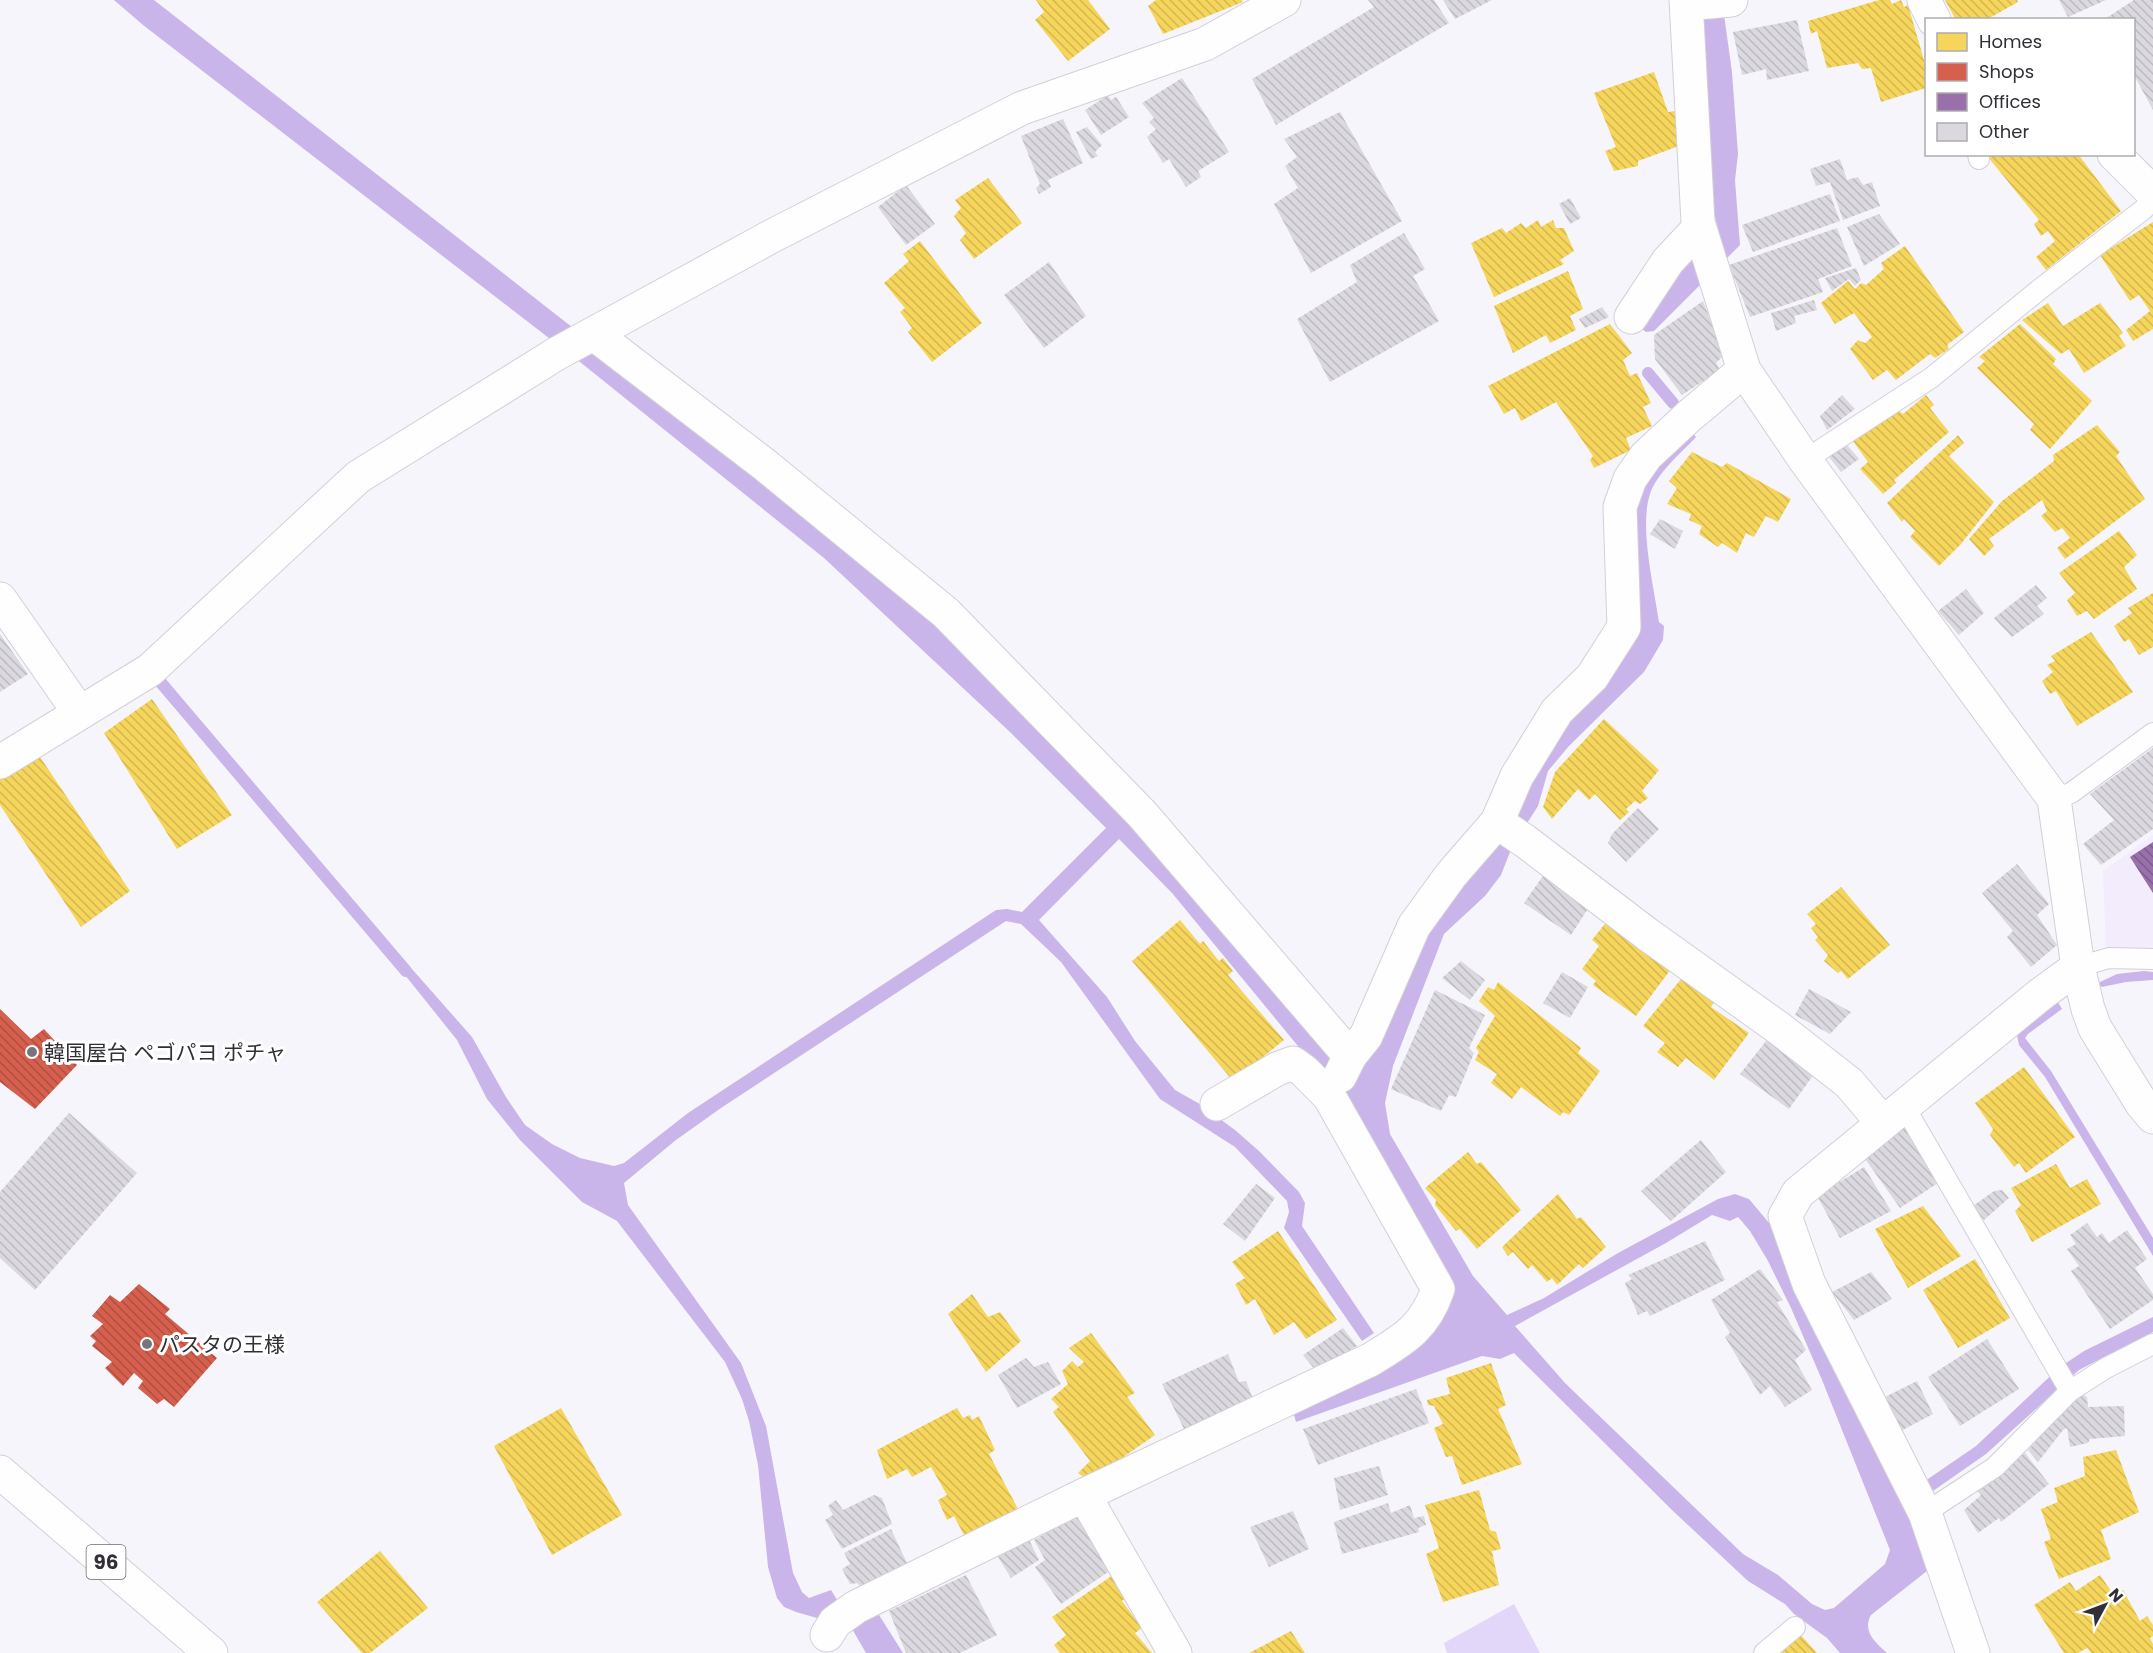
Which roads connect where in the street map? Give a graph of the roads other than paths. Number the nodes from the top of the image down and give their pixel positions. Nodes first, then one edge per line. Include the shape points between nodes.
1 (1284, 0) edge
2 (1924, 0) edge
3 (1701, 2) edge
4 (1933, 18) edge
5 (2116, 156) edge
6 (2153, 195) edge
7 (1706, 250) junction
8 (1631, 317) dead end
9 (593, 335) junction
10 (1744, 369) junction
11 (1804, 460) junction
12 (0, 599) edge
13 (79, 712) junction
14 (2153, 733) edge
15 (0, 762) edge
16 (2054, 799) junction
17 (1497, 822) junction
18 (2153, 959) edge
19 (2078, 968) junction
20 (1350, 1056) junction
21 (1330, 1094) junction
22 (1217, 1104) dead end
23 (1894, 1114) junction
24 (2153, 1117) edge
25 (2153, 1344) edge
26 (2070, 1391) junction
27 (0, 1472) edge
28 (1084, 1495) junction
29 (1924, 1514) junction
30 (1795, 1627) dead end
31 (832, 1633) edge
32 (211, 1653) edge
33 (1175, 1653) edge
34 (1764, 1653) edge
35 (1973, 1653) edge

1 - 9 street via 1205,44 1022,108 772,236
2 - 4 street
3 - 7 street
5 - 6 street
6 - 11 lane via 2144,208 1930,378
7 - 8 street via 1668,261
7 - 10 street
9 - 13 street via 358,477 150,670
9 - 20 street via 765,465 946,613 1142,813
10 - 11 street
10 - 17 street via 1646,456 1630,479 1620,507 1624,627 1592,677 1557,711 1517,776
11 - 16 street
12 - 13 street
13 - 15 street
14 - 16 lane via 2071,793
16 - 19 street
17 - 20 street via 1451,874 1414,926 1366,1036
17 - 23 street
18 - 19 lane via 2109,958
19 - 23 street
19 - 24 street via 2095,1028
20 - 21 street
21 - 22 street via 1293,1063 1277,1068
21 - 28 street via 1438,1289 1432,1308 1408,1337 1380,1353
23 - 26 lane
23 - 29 street via 1798,1193 1785,1216 1809,1284
25 - 26 lane
26 - 29 lane via 1995,1467
27 - 32 street, 96
28 - 31 street
28 - 33 street
29 - 35 street
30 - 34 lane

